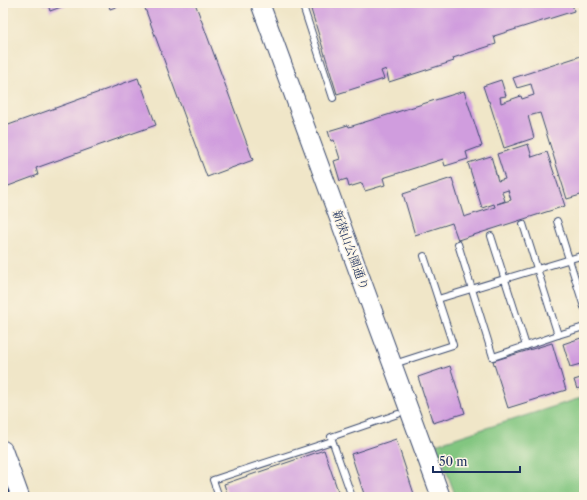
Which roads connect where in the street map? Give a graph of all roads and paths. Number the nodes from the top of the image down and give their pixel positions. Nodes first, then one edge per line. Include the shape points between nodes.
1 (260, 3) edge
2 (302, 3) edge
3 (333, 98) dead end
4 (557, 221) dead end
5 (523, 224) dead end
6 (491, 236) dead end
7 (458, 244) dead end
8 (584, 255) edge
9 (424, 256) dead end
10 (569, 260) junction
11 (537, 270) junction
12 (505, 279) junction
13 (472, 289) junction
14 (438, 299) junction
15 (584, 307) edge
16 (584, 327) edge
17 (558, 336) junction
18 (526, 346) junction
19 (393, 365) junction
20 (398, 414) dead end
21 (332, 441) junction
22 (3, 450) edge
23 (20, 497) edge
24 (219, 497) edge
25 (352, 497) edge
26 (441, 497) edge

1 - 19 street, 新狭山公園通り
2 - 3 lane
4 - 10 lane
5 - 11 lane
6 - 12 lane
7 - 13 lane
8 - 10 lane
9 - 14 lane
10 - 11 lane
10 - 15 lane
11 - 12 lane
11 - 17 lane
12 - 13 lane
12 - 18 lane
13 - 14 lane
13 - 18 lane via 493,357
14 - 19 lane via 453,345
16 - 17 lane
17 - 18 lane
19 - 26 street, 新狭山公園通り
20 - 21 lane via 331,437
21 - 24 lane via 213,480
21 - 25 lane
22 - 23 street

